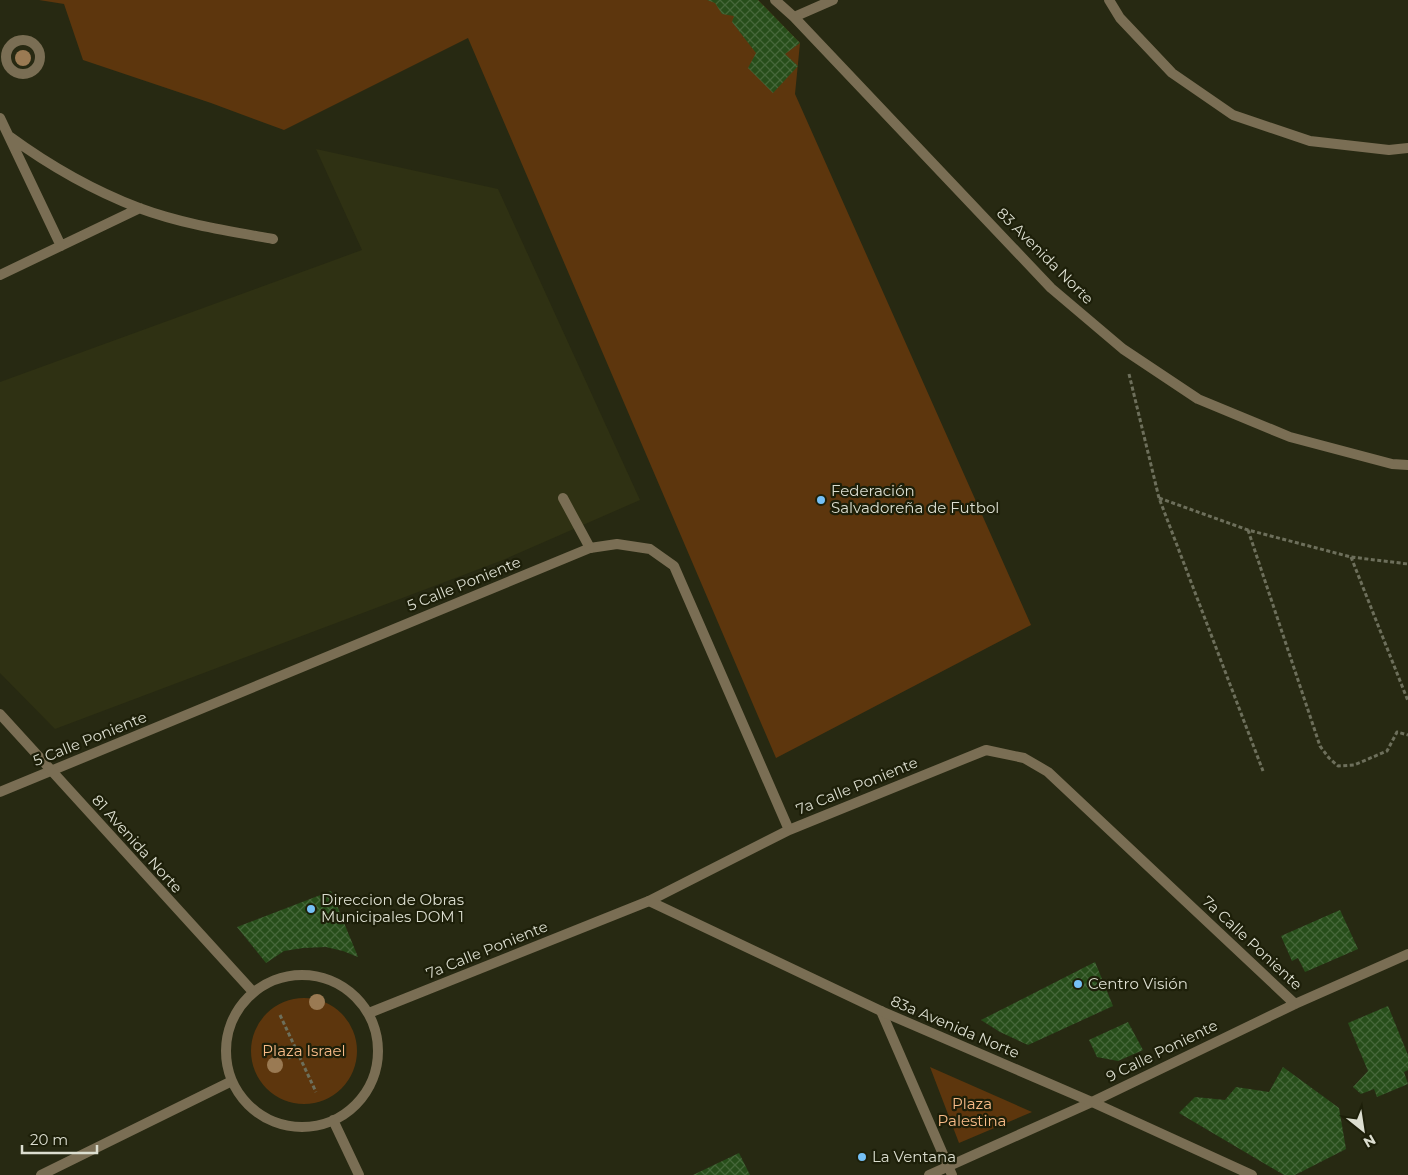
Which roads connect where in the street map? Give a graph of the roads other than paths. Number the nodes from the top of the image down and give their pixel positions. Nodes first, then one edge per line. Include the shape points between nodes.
1 (775, 0) edge
2 (833, 0) edge
3 (1109, 0) edge
4 (794, 17) junction
5 (0, 118) edge
6 (9, 136) junction
7 (1408, 148) edge
8 (140, 208) junction
9 (273, 239) dead end
10 (62, 246) junction
11 (0, 275) edge
12 (1408, 465) edge
13 (563, 498) dead end
14 (590, 548) junction
15 (0, 714) edge
16 (51, 772) junction
17 (0, 792) edge
18 (789, 830) junction
19 (649, 901) junction
20 (1408, 954) edge
21 (253, 992) junction
22 (1295, 1004) junction
23 (881, 1011) junction
24 (369, 1013) junction
25 (232, 1081) junction
26 (1092, 1102) junction
27 (333, 1120) junction
28 (950, 1171) edge
29 (41, 1175) edge
30 (359, 1175) edge
31 (929, 1175) edge
32 (1252, 1175) edge

1 - 4 street, 83 Avenida Norte
2 - 4 street
3 - 7 street via 1120,18 1172,73 1233,115 1310,141 1389,150
4 - 12 street, 83 Avenida Norte via 1051,288 1123,349 1198,399 1290,437 1392,464
5 - 6 street
6 - 8 street via 69,176
6 - 10 street
8 - 9 street via 207,227
8 - 10 street
10 - 11 street
13 - 14 street
14 - 16 street, 5 Calle Poniente
14 - 18 street, 5 Calle Poniente via 617,544 650,549 674,566
15 - 16 street, 81 Avenida Norte
16 - 17 street, 5 Calle Poniente
16 - 21 street, 81 Avenida Norte
18 - 19 street, 7a Calle Poniente
18 - 22 street, 7a Calle Poniente via 986,750 1024,758 1048,772
19 - 23 street, 83a Avenida Norte
19 - 24 street, 7a Calle Poniente
20 - 22 street, 9 Calle Poniente
21 - 24 street via 272,980 294,974 316,975 337,982 356,996
21 - 25 street via 237,1011 228,1033 226,1057
22 - 26 street, 9 Calle Poniente
23 - 26 street, 83a Avenida Norte
23 - 28 street
24 - 27 street via 377,1033 379,1054 375,1074 365,1094 351,1109
25 - 27 street via 256,1112 274,1122 294,1127 314,1126
25 - 29 street
26 - 28 street, 9 Calle Poniente
26 - 32 street, 83a Avenida Norte
27 - 30 street
28 - 31 street, 9 Calle Poniente

